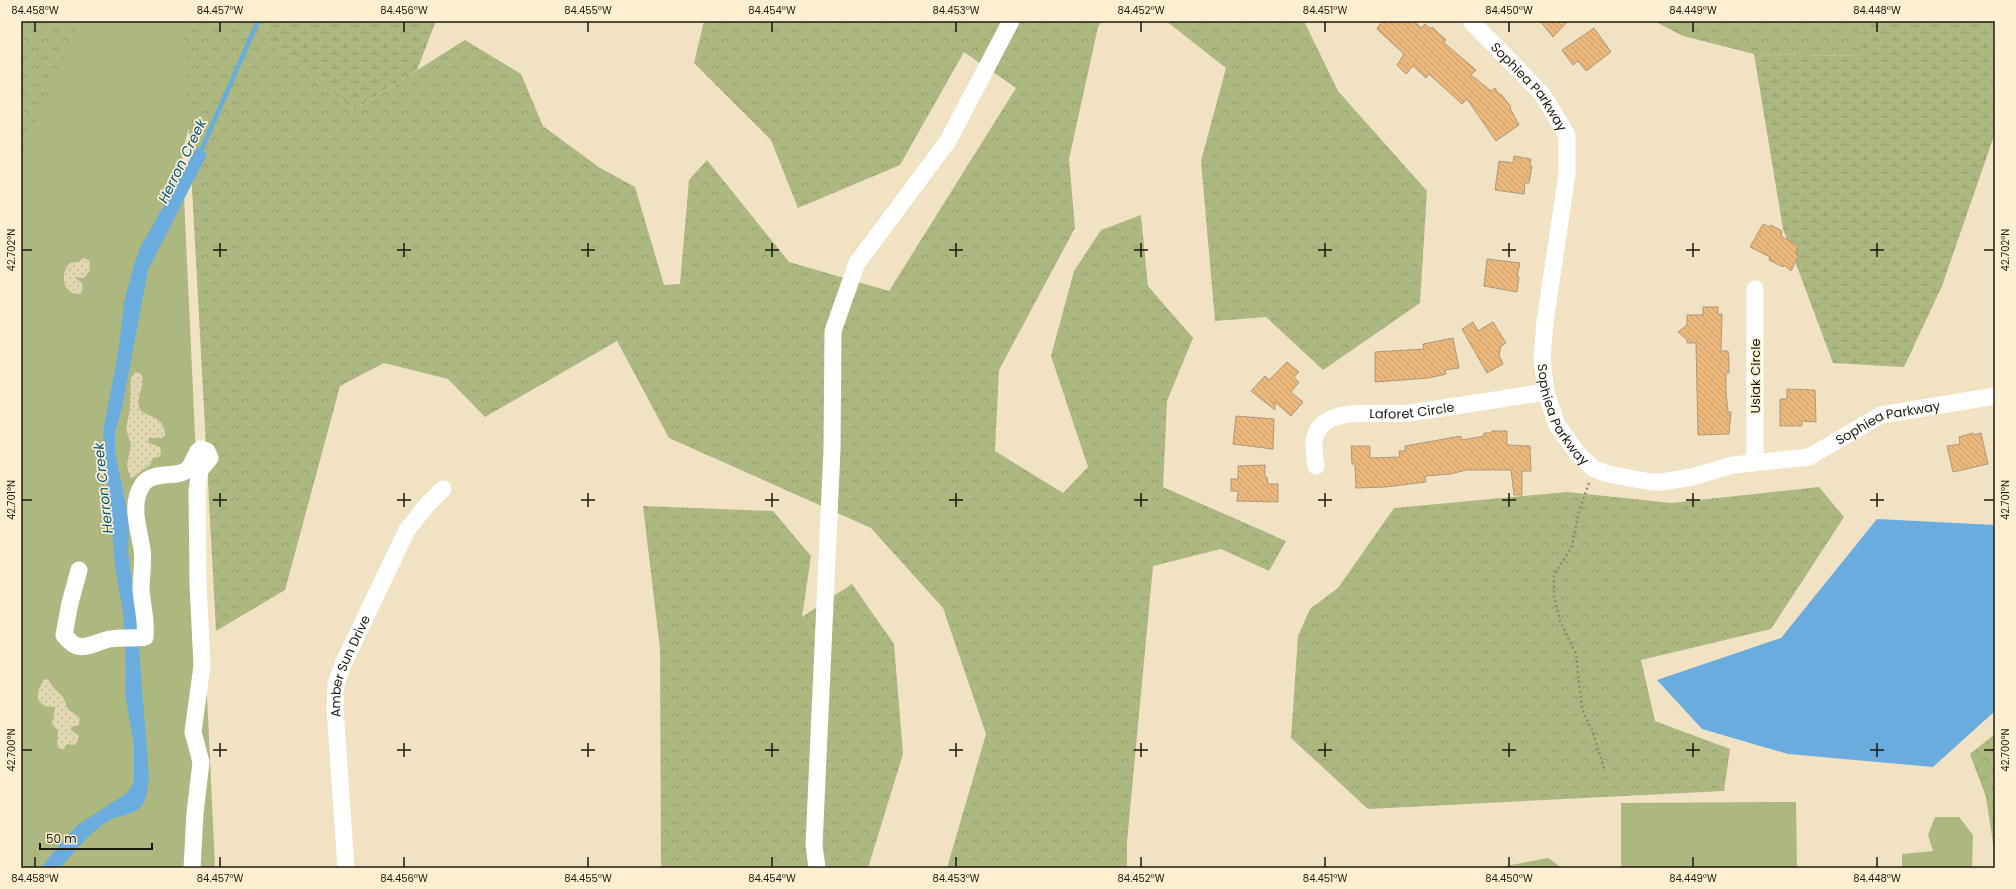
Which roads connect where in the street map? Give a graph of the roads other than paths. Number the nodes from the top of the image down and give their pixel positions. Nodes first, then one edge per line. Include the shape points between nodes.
1 (1011, 21) edge
2 (1471, 21) edge
3 (1755, 289) dead end
4 (1546, 392) junction
5 (1995, 396) edge
6 (1755, 463) junction
7 (1316, 466) dead end
8 (443, 489) dead end
9 (79, 570) dead end
10 (192, 868) edge
11 (346, 868) edge
12 (817, 868) edge

1 - 12 street via 948,141 858,263 833,331 832,449 814,845
2 - 4 street, Sophiea Parkway via 1542,94 1567,135 1567,174 1544,330 1542,359
3 - 6 street, Usiak Circle
4 - 6 street, Sophiea Parkway via 1557,425 1577,453 1594,469 1608,474 1662,482 1692,477 1733,465
4 - 7 street, Laforet Circle via 1409,413 1336,417 1323,424 1316,432
5 - 6 street, Sophiea Parkway via 1881,415 1809,457
8 - 11 street, Amber Sun Drive via 407,530 336,684 335,708
9 - 10 street via 64,636 75,646 88,647 116,639 145,638 141,590 142,550 137,524 138,493 144,483 156,476 187,470 198,451 204,450 209,454 210,458 200,470 197,491 202,666 193,732 201,762 201,774 195,813

